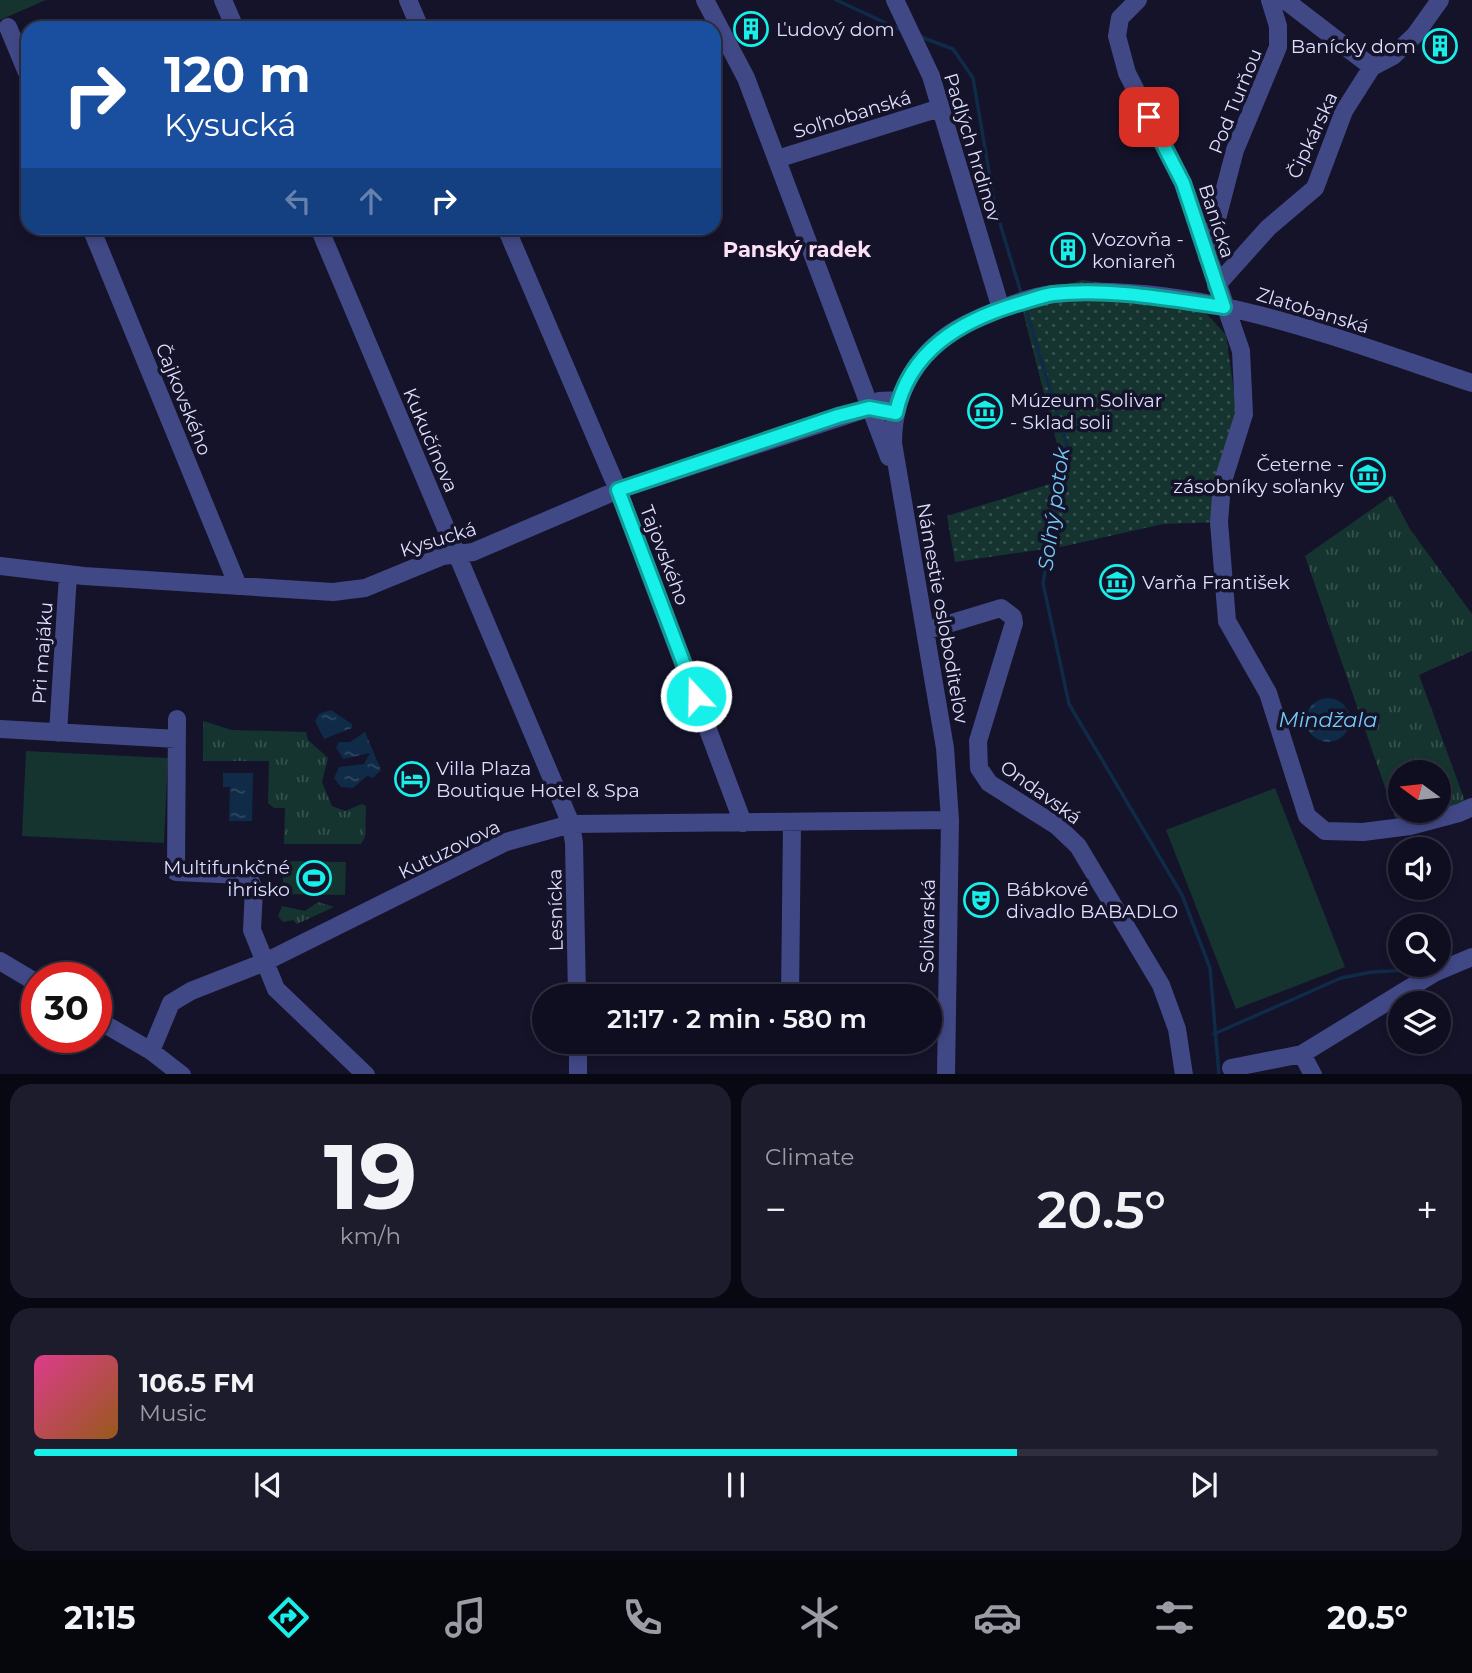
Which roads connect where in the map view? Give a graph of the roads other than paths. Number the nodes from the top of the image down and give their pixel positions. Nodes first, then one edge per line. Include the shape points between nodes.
1 (223, 0) edge
2 (408, 0) edge
3 (705, 0) edge
4 (895, 0) edge
5 (1138, 0) edge
6 (1270, 0) edge
7 (1285, 0) edge
8 (1431, 4) edge
9 (232, 21) edge
10 (417, 21) edge
11 (716, 21) edge
12 (8, 27) dead end
13 (721, 30) edge
14 (21, 58) edge
15 (1372, 67) junction
16 (940, 108) junction
17 (777, 159) junction
18 (94, 235) edge
19 (322, 235) edge
20 (509, 235) edge
21 (1207, 257) junction
22 (1216, 286) junction
23 (1007, 307) junction
24 (1224, 307) junction
25 (1470, 378) edge
26 (897, 407) junction
27 (869, 408) junction
28 (897, 473) junction
29 (618, 490) junction
30 (457, 555) junction
31 (2, 563) edge
32 (68, 575) junction
33 (238, 586) junction
34 (925, 631) junction
35 (177, 719) dead end
36 (0, 729) edge
37 (58, 733) junction
38 (177, 739) junction
39 (1472, 807) edge
40 (950, 820) junction
41 (743, 823) junction
42 (792, 823) junction
43 (571, 824) junction
44 (1472, 957) edge
45 (0, 961) edge
46 (265, 962) junction
47 (21, 974) edge
48 (577, 984) edge
49 (790, 984) edge
50 (112, 1028) edge
51 (151, 1051) junction
52 (578, 1054) edge
53 (1302, 1054) junction
54 (1231, 1068) dead end
55 (182, 1074) edge
56 (366, 1074) edge
57 (578, 1074) edge
58 (946, 1074) edge
59 (1184, 1074) edge
60 (1313, 1074) edge

1 - 9 street
2 - 10 street
3 - 11 street, Soľnobanská
4 - 16 street, Padlých hrdinov via 931,76
5 - 21 street, Banícka via 1120,18 1117,36 1127,73 1183,183
6 - 21 street, Pod Turňou via 1278,26 1278,47 1235,150
7 - 15 street
8 - 15 street, Čipkárska via 1415,35
12 - 14 street
13 - 17 street, Soľnobanská via 746,78
15 - 22 street, Čipkárska via 1344,111 1315,188 1268,228
16 - 17 street, Soľnobanská
16 - 23 street, Padlých hrdinov
17 - 27 street, Soľnobanská
18 - 33 street, Čajkovského
19 - 30 street, Kukučínova
20 - 29 street, Tajovského
21 - 22 street, Banícka
22 - 24 street, Banícka
23 - 24 street, Zlatobanská via 1047,295 1118,293
23 - 26 street, Zlatobanská via 949,332 931,348 908,379
24 - 25 street, Zlatobanská
24 - 39 street, Banícka via 1241,351 1244,414 1222,484 1219,515 1227,621 1268,693 1307,816 1325,831 1363,832 1410,826
26 - 27 street
26 - 28 street, Námestie osloboditeľov via 893,443
27 - 28 street, Soľnobanská
27 - 29 street, Kysucká
28 - 34 street, Námestie osloboditeľov
29 - 30 street, Kysucká via 474,552
29 - 41 street, Tajovského
30 - 33 street, Kysucká via 345,592
30 - 43 street, Kukučínova
31 - 32 street, Kysucká
32 - 33 street, Kysucká
32 - 37 street, Pri majáku
34 - 40 street, Námestie osloboditeľov via 941,713
34 - 59 street, Ondavská via 1001,608 1010,612 1014,623 978,741 979,768 989,783 1058,826 1078,846 1161,985 1177,1029
35 - 38 street
36 - 37 street, Pri majáku
37 - 38 street, Pri majáku
38 - 46 street via 176,872 249,878 254,889 252,930
40 - 42 street, Kutuzovova
40 - 58 street, Solivarská
41 - 42 street, Kutuzovova
41 - 43 street, Kutuzovova
42 - 49 street
43 - 46 street, Kutuzovova via 506,842
43 - 48 street, Lesnícka
44 - 53 street via 1434,973
45 - 47 street
46 - 51 street, Kutuzovova via 191,990 171,1003
46 - 56 street via 276,989
50 - 51 street
51 - 55 street
52 - 57 street
53 - 54 street
53 - 60 street

